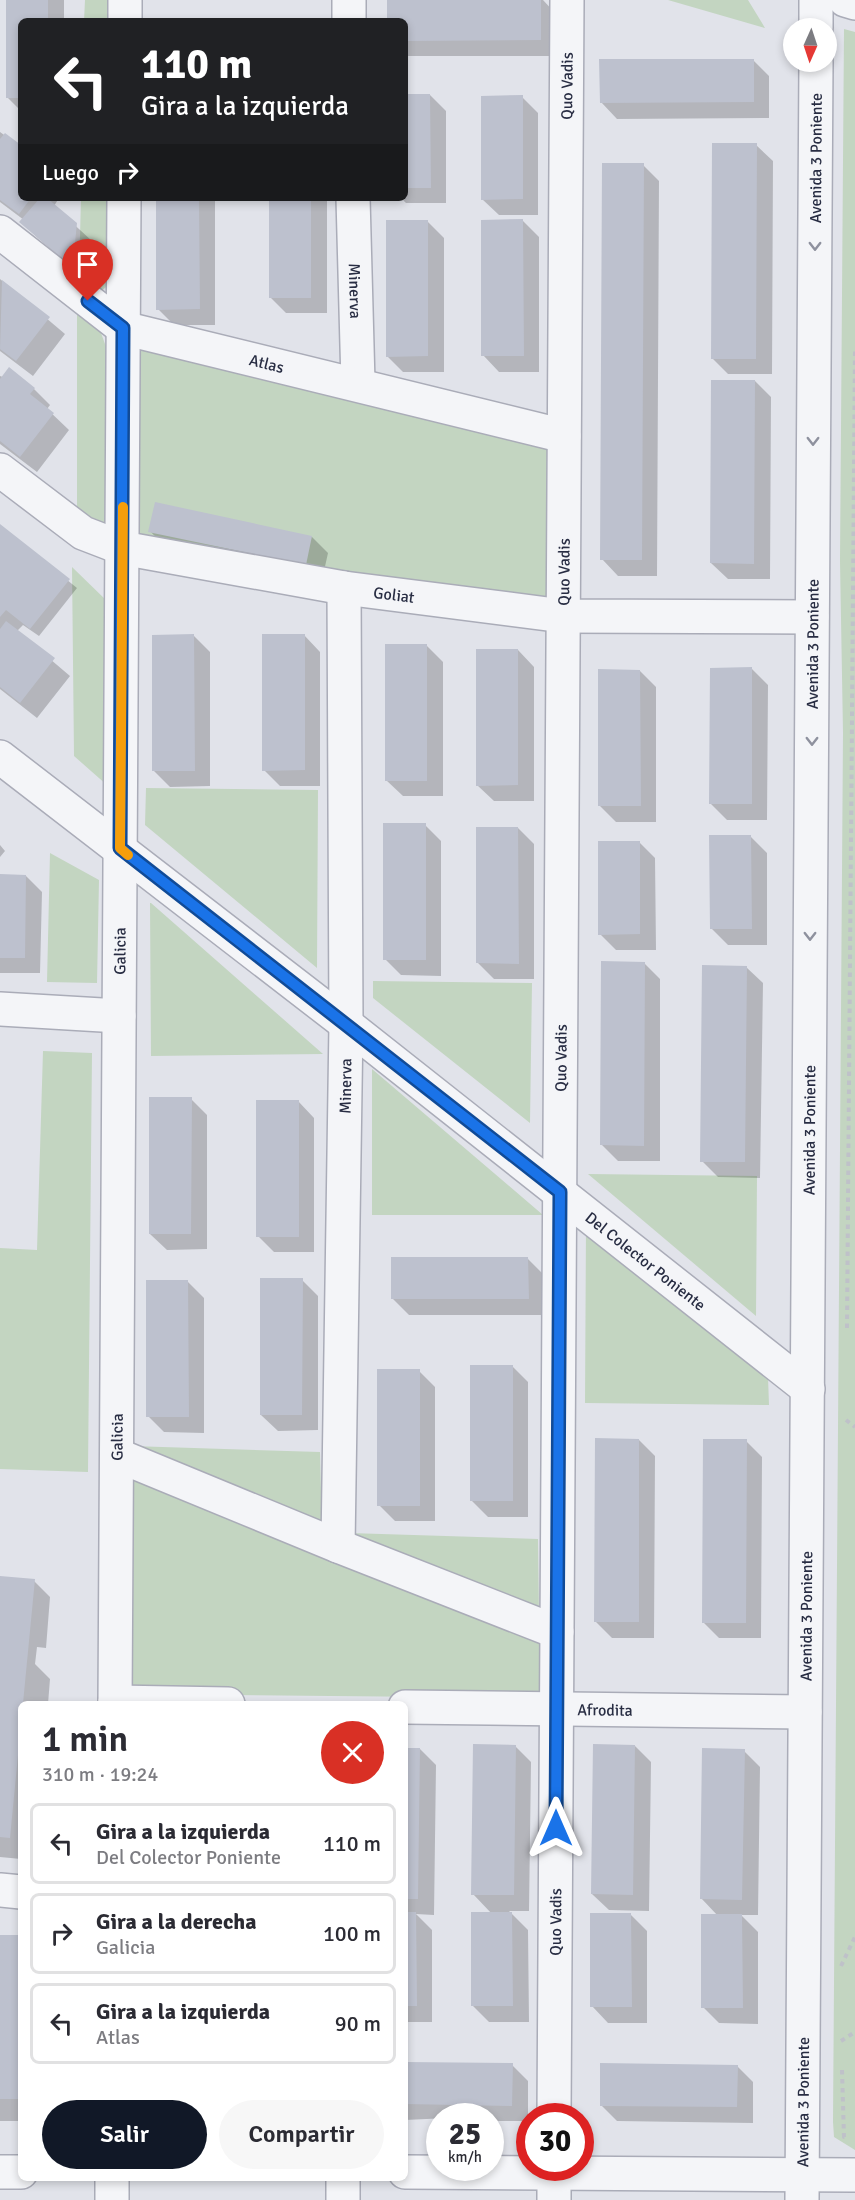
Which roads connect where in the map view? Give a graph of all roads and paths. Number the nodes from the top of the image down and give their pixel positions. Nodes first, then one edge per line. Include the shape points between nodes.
1 (125, 0) edge
2 (349, 0) edge
3 (567, 0) edge
4 (816, 0) edge
5 (846, 0) edge
6 (855, 3) edge
7 (125, 18) edge
8 (349, 18) edge
9 (816, 18) edge
10 (816, 72) edge
11 (124, 201) edge
12 (353, 201) edge
13 (0, 232) edge
14 (123, 328) junction
15 (358, 383) junction
16 (564, 436) junction
17 (0, 470) edge
18 (122, 548) junction
19 (344, 588) junction
20 (563, 616) junction
21 (812, 617) junction
22 (0, 757) edge
23 (120, 848) junction
24 (0, 1009) edge
25 (119, 1016) junction
26 (345, 1023) junction
27 (855, 1086) edge
28 (849, 1091) dead end
29 (560, 1192) junction
30 (808, 1389) junction
31 (846, 1420) dead end
32 (855, 1427) edge
33 (117, 1455) junction
34 (338, 1546) junction
35 (557, 1632) junction
36 (115, 1701) edge
37 (408, 1707) edge
38 (556, 1709) junction
39 (805, 1712) junction
40 (0, 1890) edge
41 (18, 1892) edge
42 (855, 1937) edge
43 (840, 1968) dead end
44 (855, 2032) edge
45 (841, 2041) dead end
46 (554, 2103) edge
47 (0, 2172) edge
48 (18, 2172) edge
49 (408, 2172) edge
50 (855, 2175) edge
51 (516, 2178) edge
52 (112, 2181) edge
53 (344, 2181) edge
54 (594, 2181) edge
55 (803, 2186) edge
56 (112, 2200) edge
57 (343, 2200) edge

1 - 7 street
2 - 8 street
3 - 16 street, Quo Vadis
4 - 9 street
5 - 6 street
10 -> 21 street, Avenida 3 Poniente
11 - 14 street, Galicia
12 - 15 street, Minerva
13 - 14 street, Atlas
14 - 15 street, Atlas
14 - 18 street, Galicia
15 - 16 street, Atlas
16 - 20 street, Quo Vadis
17 - 18 street, Goliat via 83,533
18 - 19 street, Goliat
18 - 23 street, Galicia
19 - 20 street, Goliat
19 - 26 street, Minerva
20 - 21 street, Goliat
20 - 29 street, Quo Vadis
21 -> 30 street, Avenida 3 Poniente
22 - 23 street, Del Colector Poniente
23 - 25 street, Galicia
23 - 26 street, Del Colector Poniente
24 - 25 street
25 - 33 street, Galicia
26 - 29 street, Del Colector Poniente
26 - 34 street, Minerva
27 - 28 path
29 - 30 street, Del Colector Poniente
29 - 35 street, Quo Vadis
30 - 39 street, Avenida 3 Poniente
31 - 32 path
33 - 34 street
33 - 36 street, Galicia
34 - 35 street
35 - 38 street, Quo Vadis
37 - 38 street, Afrodita
38 - 39 street, Afrodita
38 - 46 street, Quo Vadis
39 - 55 street, Avenida 3 Poniente
40 - 41 street
42 - 43 path
44 - 45 path
47 - 48 street
49 - 51 street
50 - 55 street
52 - 56 street
53 - 57 street
54 - 55 street

